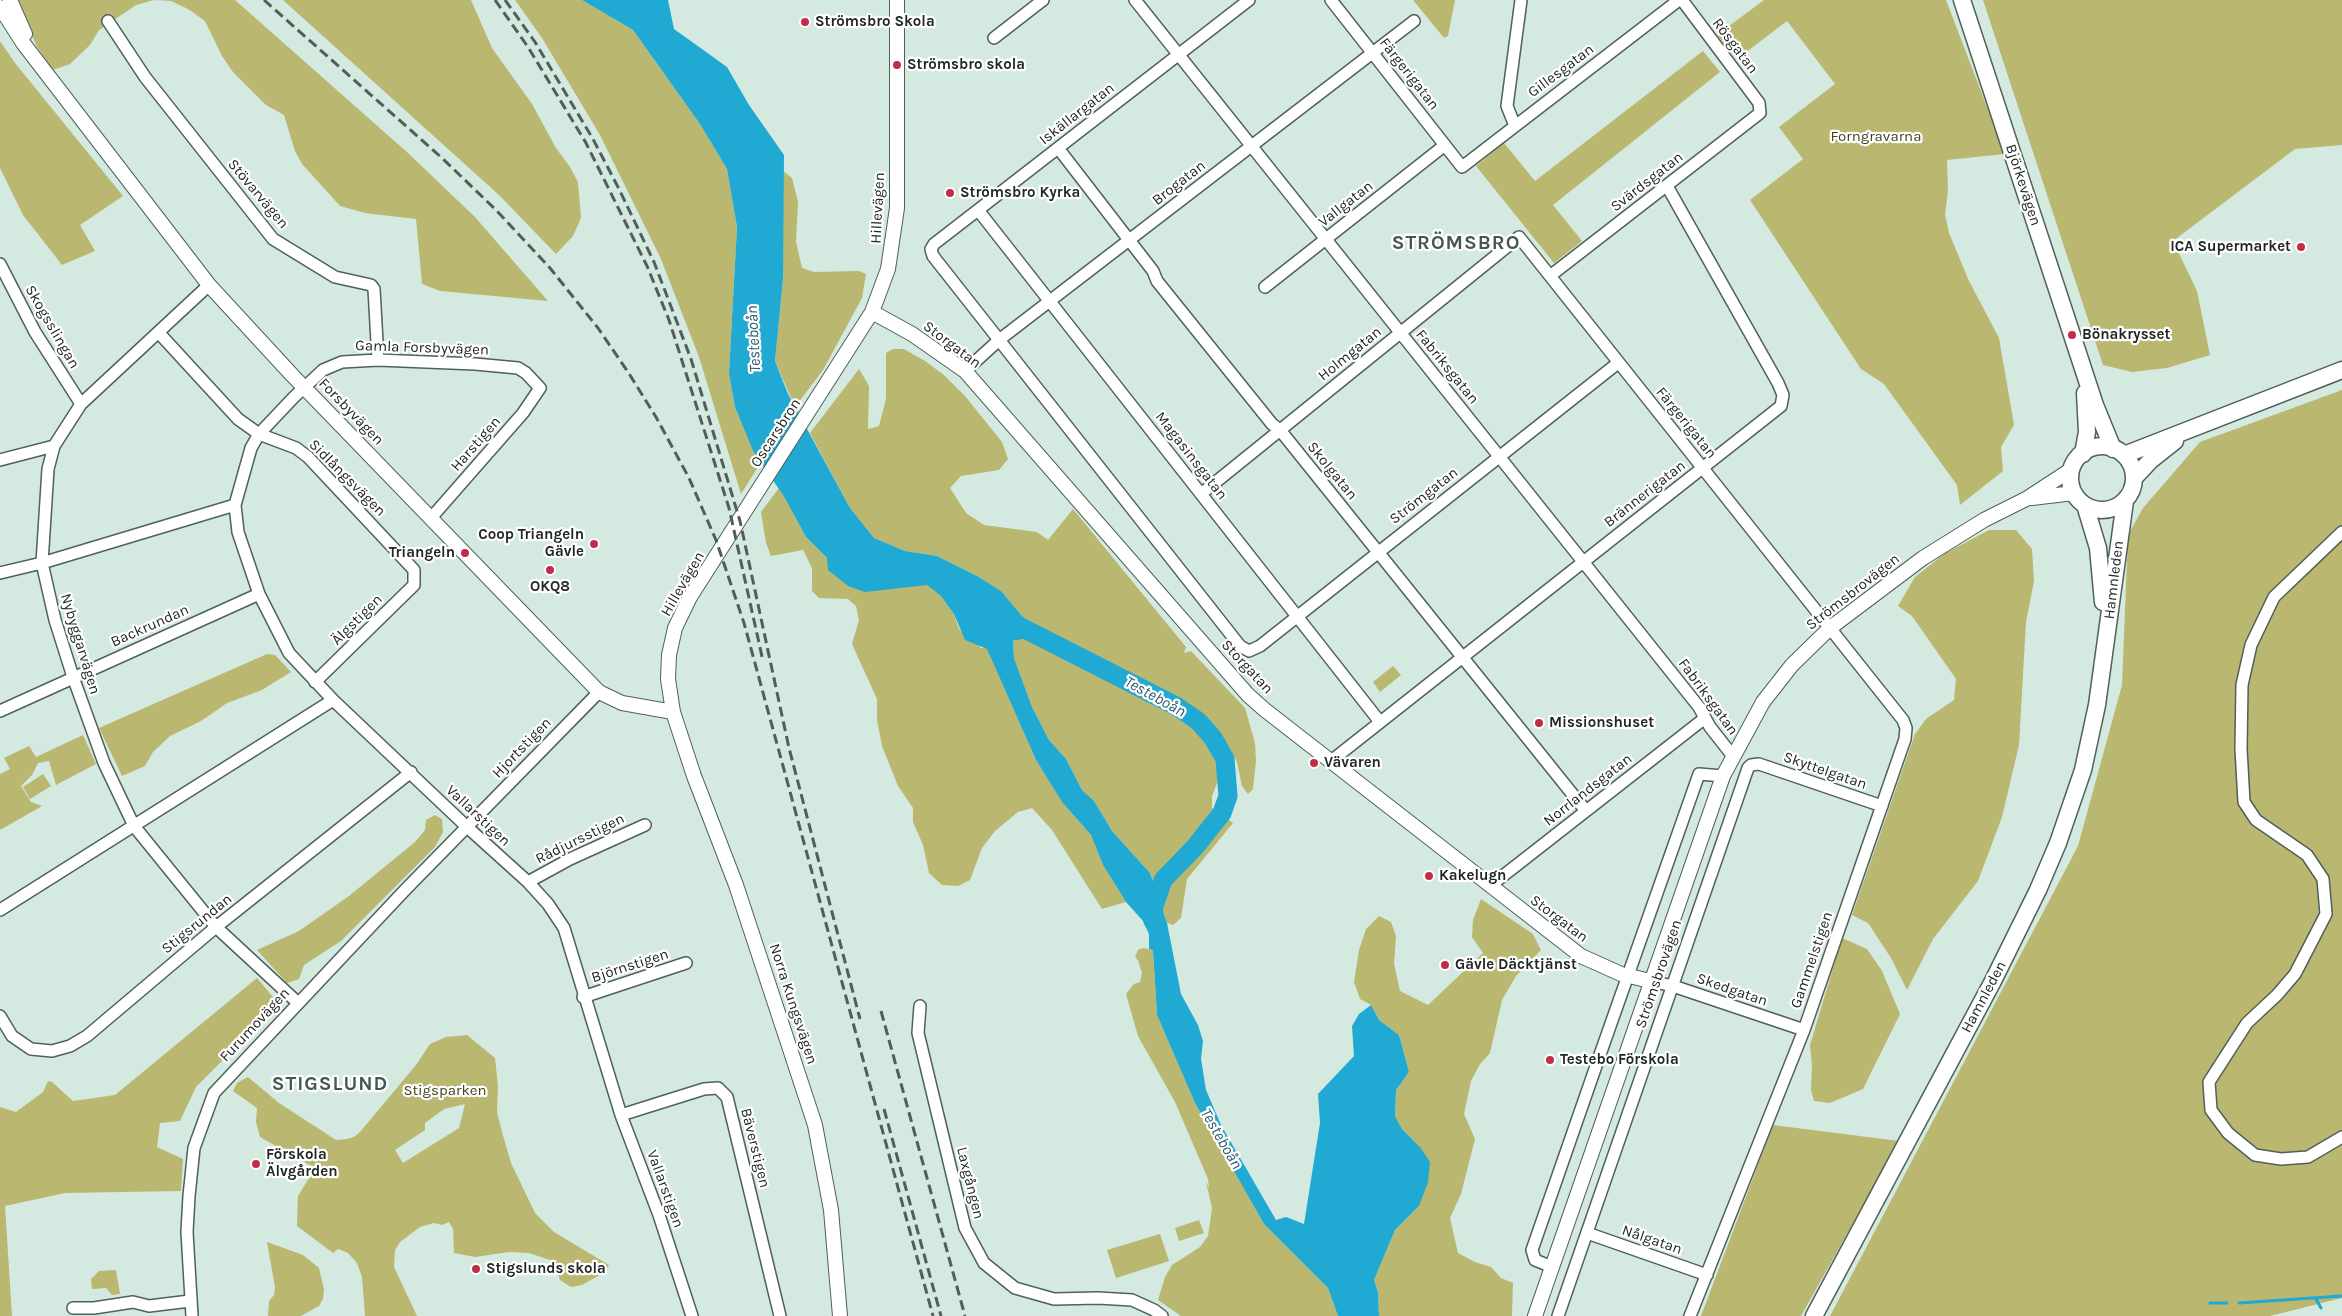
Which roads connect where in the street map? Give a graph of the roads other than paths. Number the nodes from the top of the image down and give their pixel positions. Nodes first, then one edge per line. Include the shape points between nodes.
1 (10, 0) edge
2 (897, 0) edge
3 (1043, 0) edge
4 (1136, 0) edge
5 (1249, 0) edge
6 (1330, 0) edge
7 (1521, 0) edge
8 (1681, 0) edge
9 (1962, 0) edge
10 (0, 7) edge
11 (108, 21) dead end
12 (1414, 21) dead end
13 (994, 38) dead end
14 (1373, 52) junction
15 (1179, 54) junction
16 (50, 78) junction
17 (1761, 110) joint
18 (1515, 126) junction
19 (1445, 145) junction
20 (1250, 146) junction
21 (1058, 148) junction
22 (1462, 167) joint
23 (1667, 186) junction
24 (978, 210) junction
25 (1519, 237) joint
26 (1326, 239) junction
27 (1129, 240) junction
28 (0, 264) edge
29 (1550, 276) junction
30 (209, 285) junction
31 (1266, 286) dead end
32 (1050, 302) junction
33 (872, 312) junction
34 (159, 333) junction
35 (1400, 333) junction
36 (999, 340) junction
37 (378, 360) junction
38 (1618, 363) junction
39 (2342, 370) edge
40 (965, 371) junction
41 (2083, 371) junction
42 (304, 387) junction
43 (540, 388) joint
44 (817, 400) joint
45 (81, 404) junction
46 (2198, 425) junction
47 (1280, 430) junction
48 (259, 434) junction
49 (54, 446) junction
50 (2118, 452) junction
51 (2082, 454) junction
52 (1499, 457) junction
53 (0, 460) edge
54 (1703, 468) junction
55 (2072, 469) junction
56 (2134, 478) junction
57 (762, 484) joint
58 (1201, 494) junction
59 (2026, 499) junction
60 (2079, 499) junction
61 (2125, 501) junction
62 (235, 505) junction
63 (431, 518) junction
64 (2342, 532) edge
65 (1378, 552) junction
66 (1582, 561) junction
67 (42, 563) junction
68 (0, 573) edge
69 (415, 576) joint
70 (259, 594) junction
71 (1297, 617) junction
72 (1830, 628) junction
73 (1462, 656) junction
74 (2104, 659) junction
75 (72, 677) junction
76 (315, 682) junction
77 (599, 692) junction
78 (333, 700) junction
79 (0, 711) edge
80 (673, 712) junction
81 (1705, 718) junction
82 (1380, 722) junction
83 (1732, 755) junction
84 (1331, 761) junction
85 (1760, 764) joint
86 (411, 772) junction
87 (1723, 776) junction
88 (1882, 806) junction
89 (1586, 811) junction
90 (645, 825) dead end
91 (134, 826) junction
92 (466, 826) junction
93 (528, 882) junction
94 (1490, 886) junction
95 (0, 910) edge
96 (216, 927) junction
97 (686, 963) dead end
98 (1628, 977) junction
99 (1650, 981) junction
100 (1672, 986) junction
101 (583, 997) junction
102 (297, 1002) junction
103 (920, 1006) dead end
104 (0, 1016) edge
105 (1804, 1030) junction
106 (621, 1115) junction
107 (2342, 1137) edge
108 (1587, 1233) junction
109 (1552, 1267) junction
110 (1706, 1275) junction
111 (190, 1301) junction
112 (73, 1308) dead end
113 (192, 1316) edge
114 (692, 1316) edge
115 (780, 1316) edge
116 (840, 1316) edge
117 (1162, 1316) edge
118 (1535, 1316) edge
119 (1558, 1316) edge
120 (1690, 1316) edge
121 (1814, 1316) edge

1 - 16 street, Forsbyvägen
2 - 33 street, Hillevägen via 896,219 888,269
3 - 13 street
4 - 15 street, Fabriksgatan
5 - 15 street, Iskällargatan
6 - 14 street, Färgerigatan
7 - 18 street via 1507,106
8 - 17 street, Rösgatan
8 - 18 street, Gillesgatan
9 - 41 main road, Björkevägen
10 - 16 street, Forsbyvägen
11 - 37 street, Stövarvägen via 145,77 273,239 335,277 371,285 374,289
12 - 14 street, Brogatan
14 - 19 street, Färgerigatan
14 - 20 street, Brogatan
15 - 20 street, Fabriksgatan
15 - 21 street, Iskällargatan
16 - 30 street, Forsbyvägen
17 - 23 street, Svärdsgatan via 1756,118
18 - 22 street, Gillesgatan
19 - 22 street, Färgerigatan
19 - 26 street, Vallgatan
20 - 26 street, Fabriksgatan
20 - 27 street, Brogatan
21 - 24 street, Iskällargatan
21 - 27 street, Skolgatan
23 - 29 street, Svärdsgatan
23 - 54 street, Brännerigatan via 1783,395 1777,411
24 - 32 street, Magasinsgatan
24 - 36 street, Iskällargatan via 931,249 933,256
25 - 29 street, Färgerigatan
25 - 35 street, Holmgatan
26 - 31 street, Vallgatan
26 - 35 street, Fabriksgatan
27 - 32 street, Brogatan
27 - 47 street, Skolgatan via 1157,281
28 - 45 street, Skogsslingan via 35,332
29 - 38 street, Färgerigatan
30 - 34 street, Nybyggarvägen
30 - 42 street, Forsbyvägen
32 - 36 street, Brogatan
32 - 58 street, Magasinsgatan
33 - 40 street, Storgatan via 912,334
33 - 44 street, Hillevägen
34 - 45 street, Nybyggarvägen
34 - 48 street, Sidlångsvägen via 238,419
35 - 47 street, Holmgatan
35 - 52 street, Fabriksgatan
36 - 40 street, Brogatan
36 - 71 street, Strömgatan via 1240,646 1249,651 1260,646
37 - 42 street, Gamla Forsbyvägen via 342,362 323,370
37 - 43 street, Gamla Forsbyvägen via 518,368
38 - 52 street, Strömgatan
38 - 54 street, Färgerigatan
39 - 46 main road
40 - 84 street, Storgatan via 1248,695
41 - 50 main road, Björkevägen
41 - 51 main road, Björkevägen via 2087,416 2086,444
42 - 48 street, Vallarstigen
42 - 63 street, Forsbyvägen
43 - 63 street, Harstigen via 523,413
44 - 57 street, Oscarsbron
45 - 49 street, Nybyggarvägen
46 - 50 main road
46 - 56 main road via 2169,444
47 - 58 street, Holmgatan
47 - 65 street, Skolgatan
48 - 62 street, Vallarstigen via 251,448
48 - 69 street, Sidlångsvägen via 296,448 308,457 406,559
49 - 53 street
49 - 67 street, Nybyggarvägen via 48,469
50 - 51 main road via 2097,447
50 - 56 main road via 2131,465
51 - 55 main road
52 - 65 street, Strömgatan
52 - 66 street, Fabriksgatan
54 - 66 street, Brännerigatan
54 - 72 street, Färgerigatan
55 - 59 street, Strömsbrovägen
55 - 60 main road via 2071,480
56 - 61 main road via 2132,490
57 - 80 street, Hillevägen via 690,597 675,628 668,679
58 - 71 street, Magasinsgatan
59 - 60 street, Strömsbrovägen
59 - 72 street, Strömsbrovägen via 1984,520 1923,558
60 - 61 main road via 2092,508 2107,510
60 - 74 main road, Hamnleden via 2095,536 2100,564
61 - 74 main road, Hamnleden
62 - 67 street
62 - 70 street, Vallarstigen via 238,532
63 - 77 street, Forsbyvägen
64 - 107 street via 2274,597 2251,645 2242,685 2244,802 2256,820 2307,855 2323,879 2326,914 2295,974 2247,1023 2209,1082 2211,1110 2228,1134 2255,1155 2281,1160 2308,1157
65 - 71 street, Strömgatan
65 - 73 street, Skolgatan
66 - 73 street, Brännerigatan
66 - 81 street, Fabriksgatan via 1700,707
67 - 68 street
67 - 75 street, Nybyggarvägen
69 - 76 street, Älgstigen via 414,585
70 - 75 street, Backrundan
70 - 76 street, Vallarstigen via 289,653
71 - 82 street, Magasinsgatan
72 - 83 street, Strömsbrovägen via 1774,685
72 - 88 street, Gammelstigen via 1905,723 1905,739
73 - 82 street, Brännerigatan
73 - 89 street, Skolgatan
74 - 121 main road, Hamnleden via 2083,770 2038,890
75 - 79 street, Backrundan
75 - 91 street, Nybyggarvägen via 104,763
76 - 78 street, Vallarstigen
77 - 80 street, Forsbyvägen via 622,703
77 - 92 street, Hjortstigen
78 - 86 street, Vallarstigen
78 - 91 street
80 - 116 street, Norra Kungsvägen via 736,885 815,1126 831,1210
81 - 83 street, Fabriksgatan
81 - 89 street, Norrlandsgatan
82 - 84 street, Brännerigatan
83 - 87 street, Strömsbrovägen
84 - 94 street, Storgatan
85 - 88 street, Skyttelgatan
85 - 100 street, Strömsbrovägen via 1751,765 1747,771
86 - 92 street, Vallarstigen
86 - 96 street, Stigsrundan
87 - 98 street, Strömsbrovägen via 1699,774
87 - 99 street, Strömsbrovägen
88 - 105 street, Gammelstigen
89 - 94 street, Norrlandsgatan
90 - 93 street, Rådjursstigen
91 - 95 street
91 - 96 street, Nybyggarvägen
92 - 93 street, Vallarstigen
92 - 102 street, Furumovägen
93 - 101 street, Vallarstigen via 564,928
94 - 98 street, Storgatan via 1581,956
96 - 102 street, Nybyggarvägen
96 - 104 street, Stigsrundan via 87,1036 70,1046 52,1051 31,1049 12,1036
97 - 101 street, Björnstigen
98 - 99 street, Storgatan
98 - 109 street, Strömsbrovägen via 1532,1250 1535,1260
99 - 100 street, Skedgatan
99 - 109 street, Strömsbrovägen
100 - 105 street, Skedgatan
100 - 108 street, Strömsbrovägen
101 - 106 street, Vallarstigen
102 - 111 street, Furumovägen via 214,1093 198,1135 188,1212
103 - 117 street, Laxgången via 918,1033 965,1228 984,1263 1015,1288 1054,1299 1132,1300
105 - 110 street, Gammelstigen
106 - 114 street, Vallarstigen via 660,1215
106 - 115 street, Bäverstigen via 704,1089 718,1088 727,1098
108 - 110 street, Nålgatan
108 - 119 street, Strömsbrovägen
109 - 118 street, Strömsbrovägen
110 - 120 street, Gammelstigen
111 - 112 street via 149,1306 133,1302
111 - 113 street, Furumovägen

